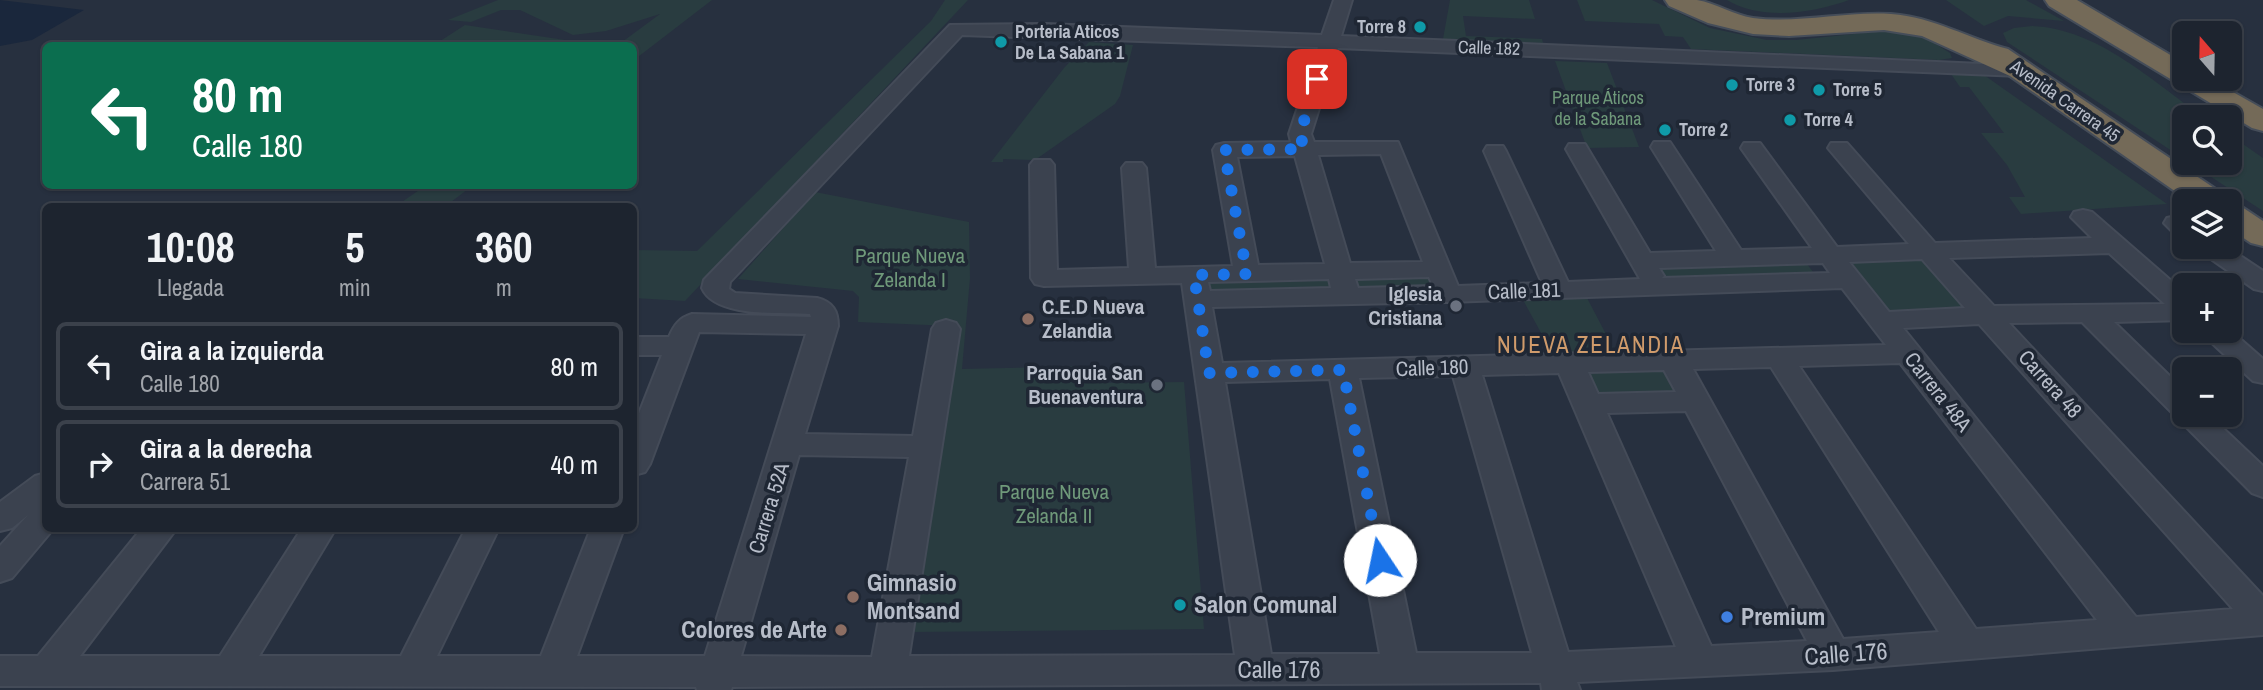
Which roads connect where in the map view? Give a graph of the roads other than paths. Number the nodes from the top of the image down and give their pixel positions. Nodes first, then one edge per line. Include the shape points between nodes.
1 (1343, 0) edge
2 (1678, 0) edge
3 (1710, 0) edge
4 (1873, 0) edge
5 (1918, 0) edge
6 (2060, 1) edge
7 (1327, 42) junction
8 (2172, 68) edge
9 (2020, 70) junction
10 (2210, 91) edge
11 (2263, 122) edge
12 (1662, 148) dead end
13 (1752, 148) dead end
14 (1839, 148) dead end
15 (1304, 149) junction
16 (1577, 149) dead end
17 (1495, 151) dead end
18 (1042, 165) dead end
19 (1134, 168) dead end
20 (2193, 189) edge
21 (2083, 217) dead end
22 (2242, 222) edge
23 (2263, 236) edge
24 (2116, 245) junction
25 (1929, 252) junction
26 (1830, 255) junction
27 (1733, 258) junction
28 (2228, 259) edge
29 (1641, 261) junction
30 (1438, 269) junction
31 (1247, 274) junction
32 (1143, 276) junction
33 (1850, 280) junction
34 (2263, 283) edge
35 (1344, 284) junction
36 (1196, 287) junction
37 (1659, 287) junction
38 (1559, 290) junction
39 (1448, 294) junction
40 (2172, 295) edge
41 (2172, 312) edge
42 (2089, 313) junction
43 (1988, 315) junction
44 (1881, 321) junction
45 (824, 326) junction
46 (946, 329) dead end
47 (686, 335) junction
48 (2227, 343) edge
49 (637, 345) edge
50 (1908, 354) junction
51 (1779, 358) junction
52 (1674, 361) junction
53 (1570, 364) junction
54 (1465, 367) junction
55 (1343, 370) junction
56 (1209, 373) junction
57 (2263, 374) edge
58 (2172, 395) edge
59 (1694, 401) junction
60 (1588, 404) junction
61 (2203, 427) edge
62 (788, 444) junction
63 (925, 447) junction
64 (637, 457) edge
65 (2263, 485) edge
66 (42, 487) edge
67 (0, 520) edge
68 (42, 521) edge
69 (158, 532) edge
70 (317, 532) edge
71 (481, 532) edge
72 (606, 532) edge
73 (0, 569) edge
74 (2263, 620) edge
75 (2128, 633) junction
76 (1967, 645) junction
77 (1833, 655) junction
78 (1701, 663) junction
79 (1401, 669) junction
80 (1255, 670) junction
81 (0, 671) edge
82 (47, 671) junction
83 (230, 671) junction
84 (412, 671) junction
85 (553, 671) junction
86 (888, 671) junction
87 (1558, 679) edge
88 (716, 681) edge

1 - 7 street
2 - 9 highway via 1722,21 1757,28 1873,22 1917,25
3 - 4 highway via 1742,15 1794,19 1852,12
5 - 9 highway, Avenida Carrera 45
6 - 8 highway
7 - 9 street, Calle 182
7 - 15 street via 1300,134
7 - 45 street, Calle 182 via 957,29 717,280 716,293 732,300 817,306 823,311
9 - 20 highway, Avenida Carrera 45
10 - 11 highway
12 - 27 street
13 - 26 street, Carrera 48A
14 - 25 street, Carrera 48
15 - 30 street via 1390,147
15 - 31 street via 1224,150
15 - 35 street
16 - 29 street
17 - 38 street
18 - 32 street, Calle 181 via 1044,278
19 - 32 street
21 - 24 street
22 - 23 highway, Avenida Carrera 45
24 - 25 street
24 - 40 street
25 - 26 street
25 - 43 street, Carrera 48
26 - 27 street
26 - 33 street, Carrera 48A
27 - 29 street
28 - 34 street
29 - 37 street
30 - 35 street, Calle 181
30 - 39 street
31 - 35 street, Calle 181
31 - 36 street, Calle 181
32 - 36 street, Calle 181
33 - 37 street, Calle 181
33 - 44 street, Carrera 48A
35 - 36 street, Calle 181
35 - 39 street, Calle 181
36 - 56 street
37 - 38 street, Calle 181
38 - 39 street, Calle 181
41 - 42 street
42 - 43 street
42 - 58 street
43 - 44 street
43 - 74 street, Carrera 48
44 - 50 street, Carrera 48A
45 - 47 street via 700,321
45 - 62 street, Carrera 52A
46 - 63 street
47 - 49 street
47 - 64 street
48 - 57 street
50 - 51 street, Calle 180
50 - 75 street, Carrera 48A
51 - 52 street, Calle 180
51 - 76 street
52 - 53 street, Calle 180
52 - 59 street
53 - 54 street, Calle 180
53 - 60 street
54 - 55 street, Calle 180
54 - 87 street
55 - 56 street, Calle 180
55 - 79 street
56 - 80 street
59 - 60 street
59 - 77 street
60 - 78 street
61 - 65 street
62 - 63 street
62 - 88 street, Carrera 52A
63 - 86 street
66 - 67 street
68 - 73 street
69 - 82 street
70 - 83 street
71 - 84 street
72 - 85 street
74 - 75 street, Calle 176
75 - 76 street, Calle 176
76 - 77 street, Calle 176
77 - 78 street, Calle 176
78 - 87 street, Calle 176
79 - 80 street, Calle 176
79 - 87 street, Calle 176
80 - 86 street, Calle 176
81 - 82 street, Calle 176
82 - 83 street, Calle 176
83 - 84 street, Calle 176
84 - 85 street, Calle 176
85 - 88 street, Calle 176
86 - 88 street, Calle 176

